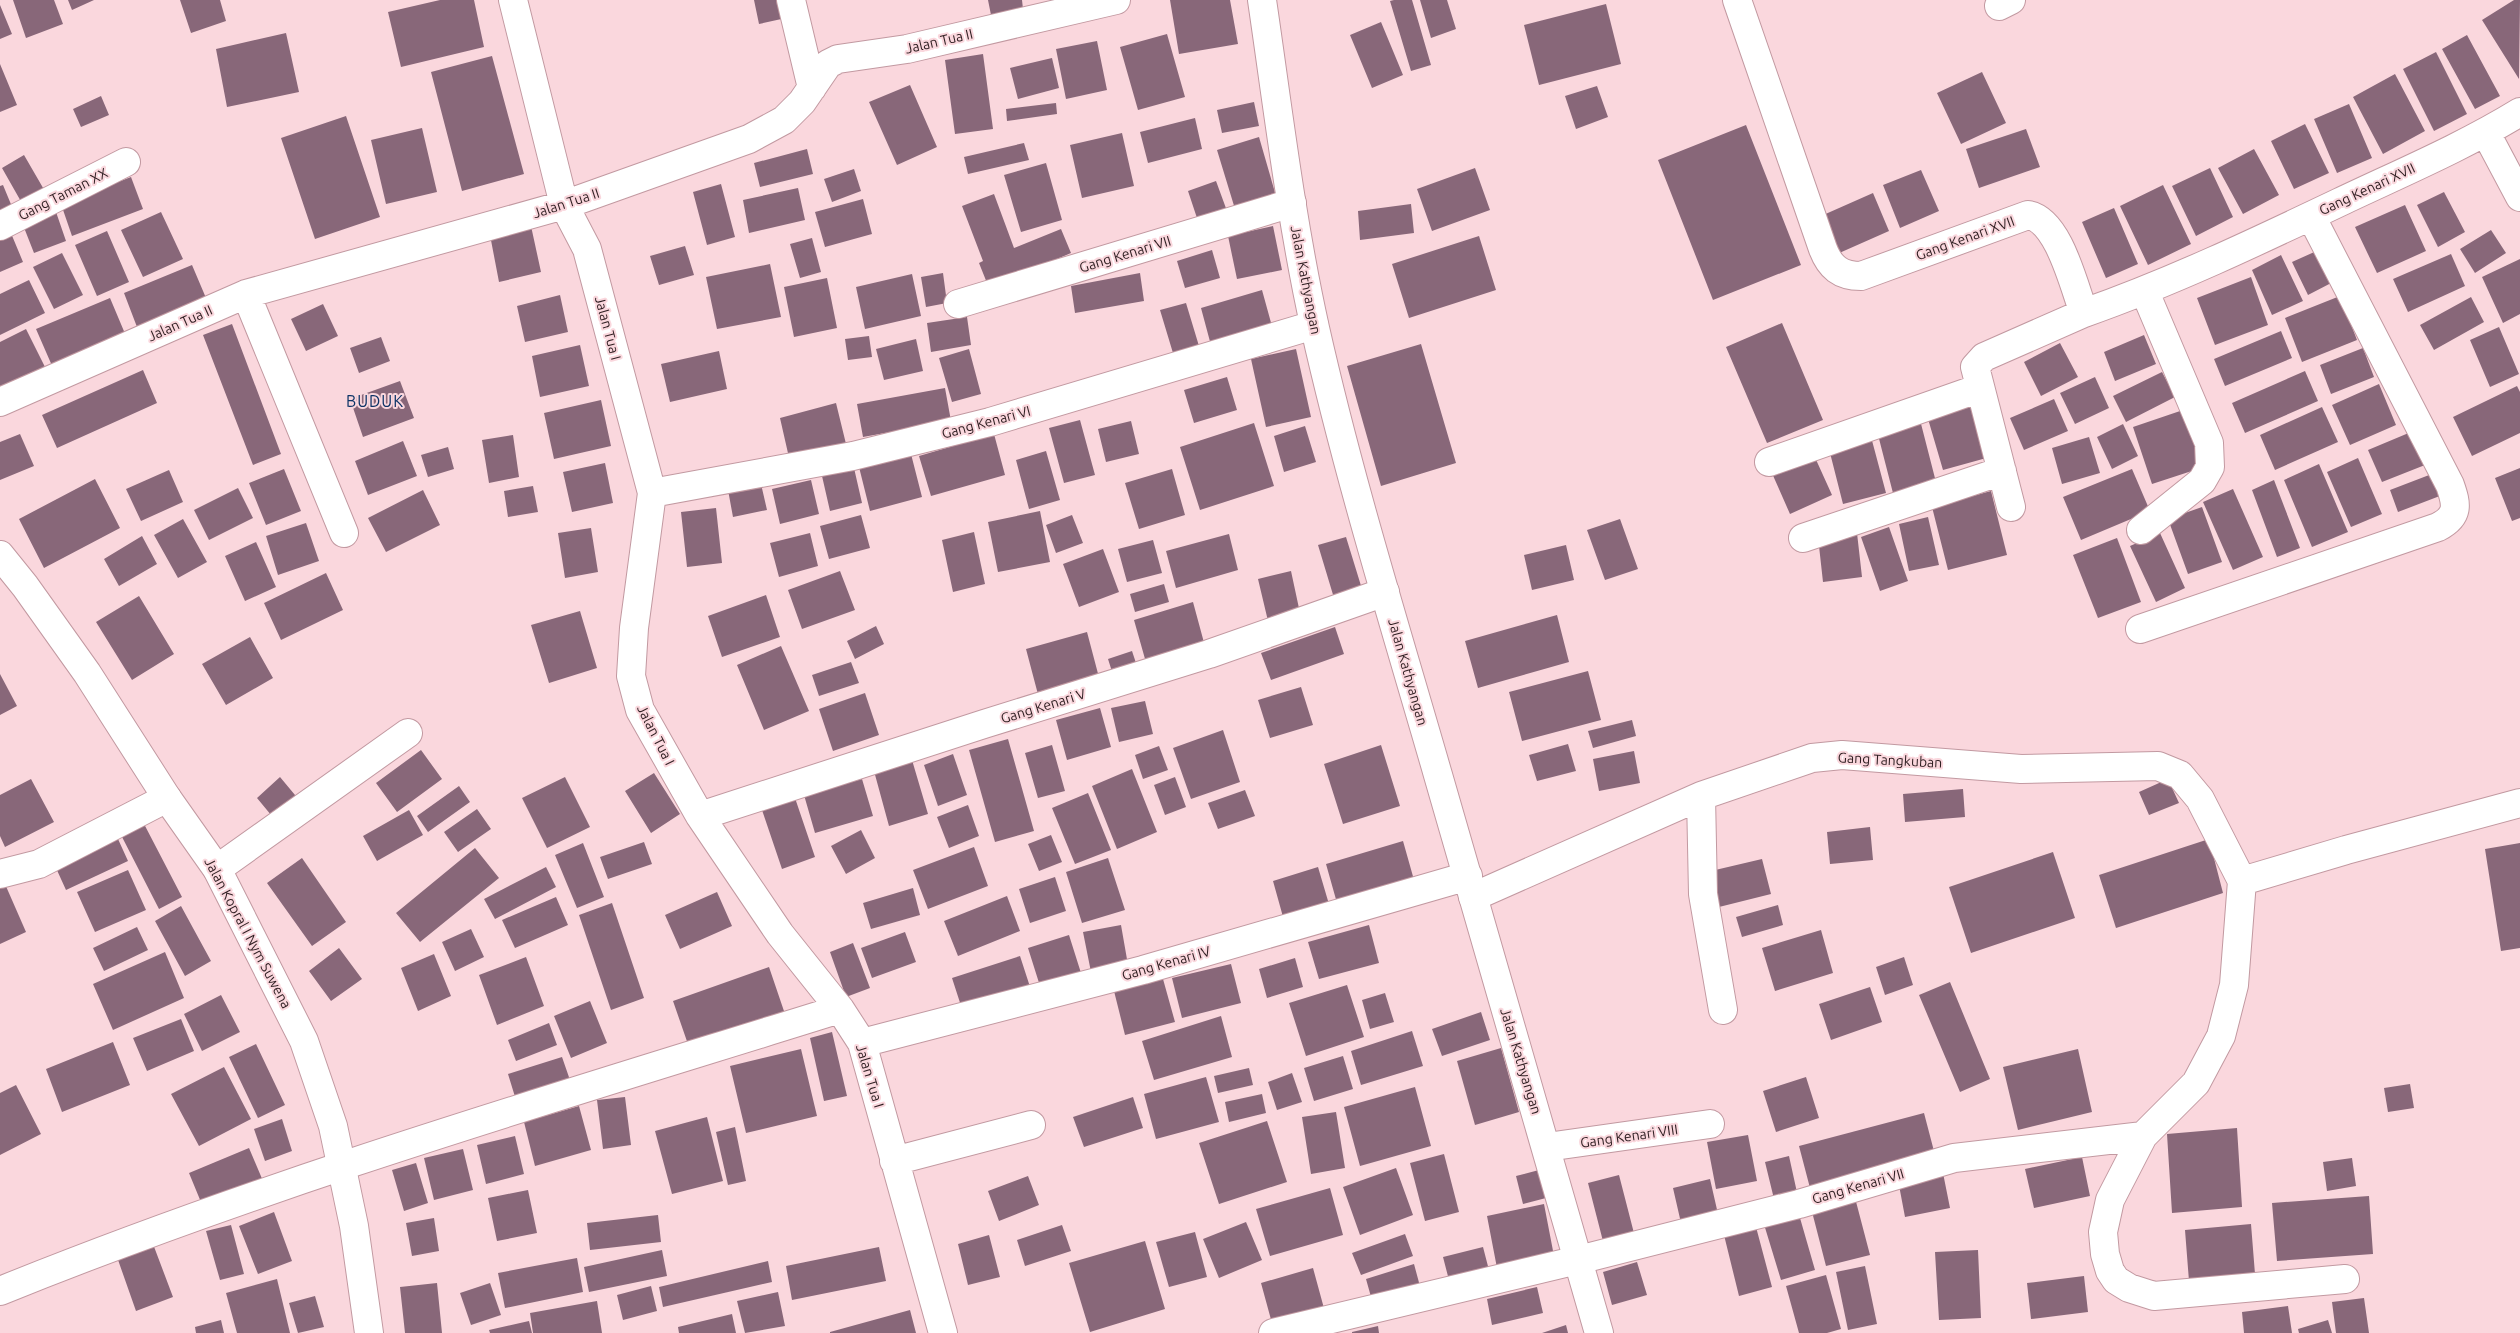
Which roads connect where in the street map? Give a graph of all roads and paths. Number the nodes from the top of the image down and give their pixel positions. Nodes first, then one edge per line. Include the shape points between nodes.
1 (513, 0) edge
2 (791, 0) edge
3 (1116, 0) edge
4 (1262, 0) edge
5 (1737, 0) edge
6 (812, 88) junction
7 (2520, 112) edge
8 (2486, 133) junction
9 (126, 162) dead end
10 (2520, 197) edge
11 (1292, 203) junction
12 (564, 205) junction
13 (2310, 216) junction
14 (0, 226) edge
15 (2145, 292) junction
16 (246, 294) junction
17 (958, 304) dead end
18 (2084, 313) junction
19 (1314, 325) junction
20 (1980, 388) junction
21 (0, 402) edge
22 (1769, 462) dead end
23 (2002, 471) junction
24 (652, 493) junction
25 (2011, 507) dead end
26 (2141, 530) dead end
27 (344, 533) dead end
28 (1803, 538) dead end
29 (0, 555) edge
30 (1385, 592) junction
31 (2140, 630) dead end
32 (408, 733) dead end
33 (1701, 796) junction
34 (167, 798) junction
35 (2520, 803) edge
36 (700, 816) junction
37 (217, 869) junction
38 (0, 874) edge
39 (2242, 881) junction
40 (1470, 887) junction
41 (840, 1009) junction
42 (1723, 1010) dead end
43 (862, 1043) junction
44 (1032, 1124) dead end
45 (1710, 1124) dead end
46 (2142, 1136) junction
47 (1547, 1147) junction
48 (894, 1161) junction
49 (341, 1165) junction
50 (1578, 1260) junction
51 (2345, 1279) dead end
52 (0, 1291) edge
53 (369, 1333) edge
54 (943, 1333) edge
55 (1274, 1333) edge
56 (1599, 1333) edge

1 - 12 street, Jalan Tua I
2 - 6 street
3 - 6 street, Jalan Tua II via 907,49 838,59 828,64
4 - 11 street, Jalan Kathyangan
5 - 18 street, Gang Kenari XVII via 1832,267 1843,274 1861,276 2028,215 2036,216 2061,248
6 - 12 street, Jalan Tua II via 784,120 771,129
7 - 8 street, Gang Kenari XVII
8 - 10 street
8 - 13 street, Gang Kenari XVII
9 - 14 street, Gang Taman XX
11 - 17 street, Gang Kenari VII
11 - 19 street, Jalan Kathyangan
12 - 16 street, Jalan Tua II
12 - 24 street, Jalan Tua I via 587,249
13 - 15 street, Gang Kenari XVII
13 - 31 street via 2450,486 2455,501 2454,512 2448,522 2438,527
15 - 18 street, Gang Kenari XVII
15 - 26 street via 2209,443 2210,467 2202,481
16 - 21 street, Jalan Tua II
16 - 27 street
18 - 20 street via 1984,357 1975,367
19 - 24 street, Gang Kenari VI via 990,422 853,456
19 - 30 street, Jalan Kathyangan via 1348,468
20 - 22 street
20 - 23 street
23 - 25 street
23 - 28 street
24 - 36 street, Jalan Tua I via 631,676 640,710
29 - 34 street, Jalan Kopral I Nym Suwena via 87,673
30 - 36 street, Gang Kenari V via 1209,654
30 - 40 street, Jalan Kathyangan
32 - 37 street
33 - 39 street, Gang Tangkuban via 1812,758 1842,755 2021,769 2158,766 2180,775 2200,798
33 - 40 street, Gang Tangkuban
33 - 42 street via 1703,894
34 - 37 street, Jalan Kopral I Nym Suwena
34 - 38 street via 39,864
35 - 39 street
36 - 41 street, Jalan Tua I via 780,934
37 - 49 street, Jalan Kopral I Nym Suwena via 304,1041 333,1126
39 - 46 street via 2234,985 2221,1036 2196,1083
40 - 43 street, Gang Kenari IV
40 - 47 street, Jalan Kathyangan
41 - 43 street, Jalan Tua I
41 - 49 street
43 - 48 street, Jalan Tua I
44 - 48 street
45 - 47 street, Gang Kenari VIII
46 - 50 street, Gang Kenari VII via 1954,1158 1799,1204
46 - 51 street via 2110,1200 2103,1232 2105,1254 2116,1280 2154,1296
47 - 50 street, Jalan Kathyangan
48 - 54 street, Jalan Tua I
49 - 52 street via 80,1258
49 - 53 street, Jalan Kopral I Nym Suwena via 354,1226
50 - 55 street, Gang Kenari VII
50 - 56 street, Jalan Kathyangan

